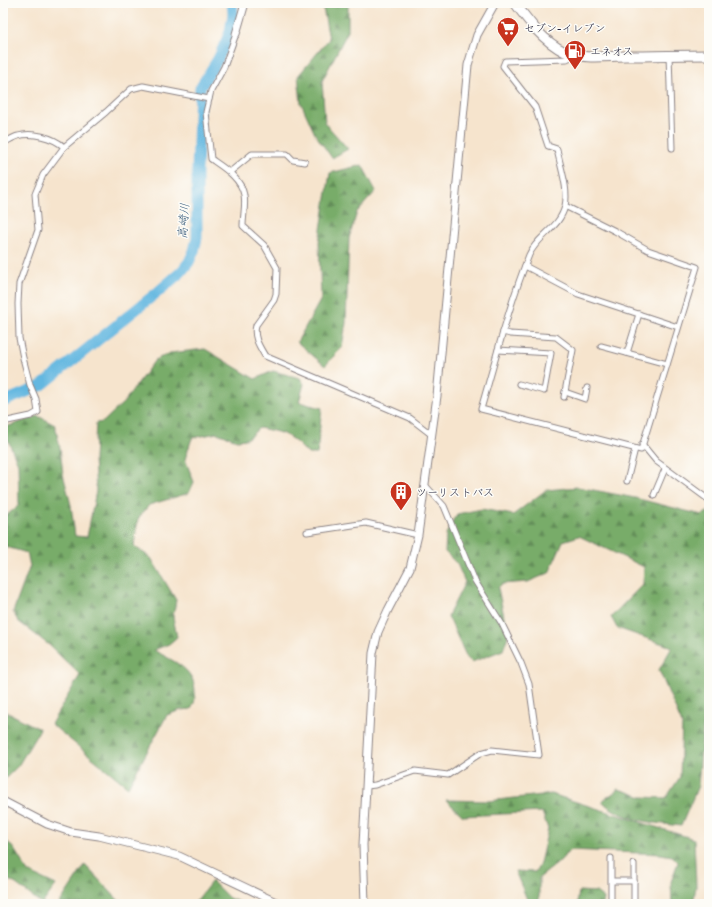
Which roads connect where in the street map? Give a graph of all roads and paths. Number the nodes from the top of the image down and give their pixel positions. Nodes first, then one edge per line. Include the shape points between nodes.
1 (245, 3) edge
2 (495, 3) edge
3 (515, 3) edge
4 (236, 34) joint
5 (575, 55) junction
6 (709, 55) edge
7 (669, 56) junction
8 (209, 99) junction
9 (3, 143) edge
10 (64, 147) junction
11 (672, 148) dead end
12 (305, 162) dead end
13 (230, 172) junction
14 (565, 206) junction
15 (525, 266) junction
16 (639, 314) junction
17 (678, 327) junction
18 (503, 332) junction
19 (601, 346) dead end
20 (498, 350) junction
21 (627, 353) junction
22 (667, 364) junction
23 (519, 384) dead end
24 (587, 388) dead end
25 (3, 422) edge
26 (432, 435) junction
27 (642, 444) junction
28 (635, 449) junction
29 (665, 468) junction
30 (627, 481) dead end
31 (425, 484) junction
32 (654, 495) dead end
33 (709, 500) edge
34 (307, 532) dead end
35 (418, 535) junction
36 (366, 786) junction
37 (3, 801) edge
38 (611, 858) dead end
39 (634, 864) dead end
40 (612, 881) junction
41 (634, 882) junction
42 (280, 904) edge
43 (365, 904) edge
44 (611, 904) edge
45 (634, 904) edge

1 - 4 street
2 - 26 street via 478,35 468,65
3 - 5 highway via 540,34 565,52
4 - 8 street
5 - 7 highway
5 - 14 street via 567,59 505,61 503,66 534,107 548,146 557,149
6 - 7 highway
7 - 11 street
8 - 10 street via 143,86 131,88
8 - 13 street via 206,112 211,159
9 - 10 street via 18,136 38,135 59,142
10 - 25 street via 43,175 35,194 38,230 19,284 19,338 38,412
12 - 13 street via 293,160 287,154 252,154
13 - 26 street via 244,194 243,226 264,245 277,268 277,290 274,300 264,312 255,330 257,343 265,356 410,418
14 - 15 street via 558,221 530,253
14 - 17 street via 648,250 697,267
15 - 16 street via 578,294
15 - 18 street
16 - 17 street
16 - 21 street
17 - 22 street
18 - 20 street
18 - 24 street via 556,337 573,350 565,395 585,399
19 - 21 street
20 - 23 street via 551,353 544,391
20 - 28 street via 481,409
21 - 22 street
22 - 27 street
26 - 31 street
27 - 28 street via 640,450
27 - 29 street
28 - 30 street
29 - 32 street
29 - 33 street
31 - 35 street
31 - 36 street via 444,506 475,581 502,624 521,663 529,684 539,755 492,750 481,753 448,775 414,771
34 - 35 street via 366,523
35 - 36 street via 410,568 383,621 373,653
36 - 43 street via 363,845
37 - 42 street via 47,824 71,832 100,836 179,856
38 - 40 street
39 - 41 street
40 - 41 street
40 - 44 street
41 - 45 street

